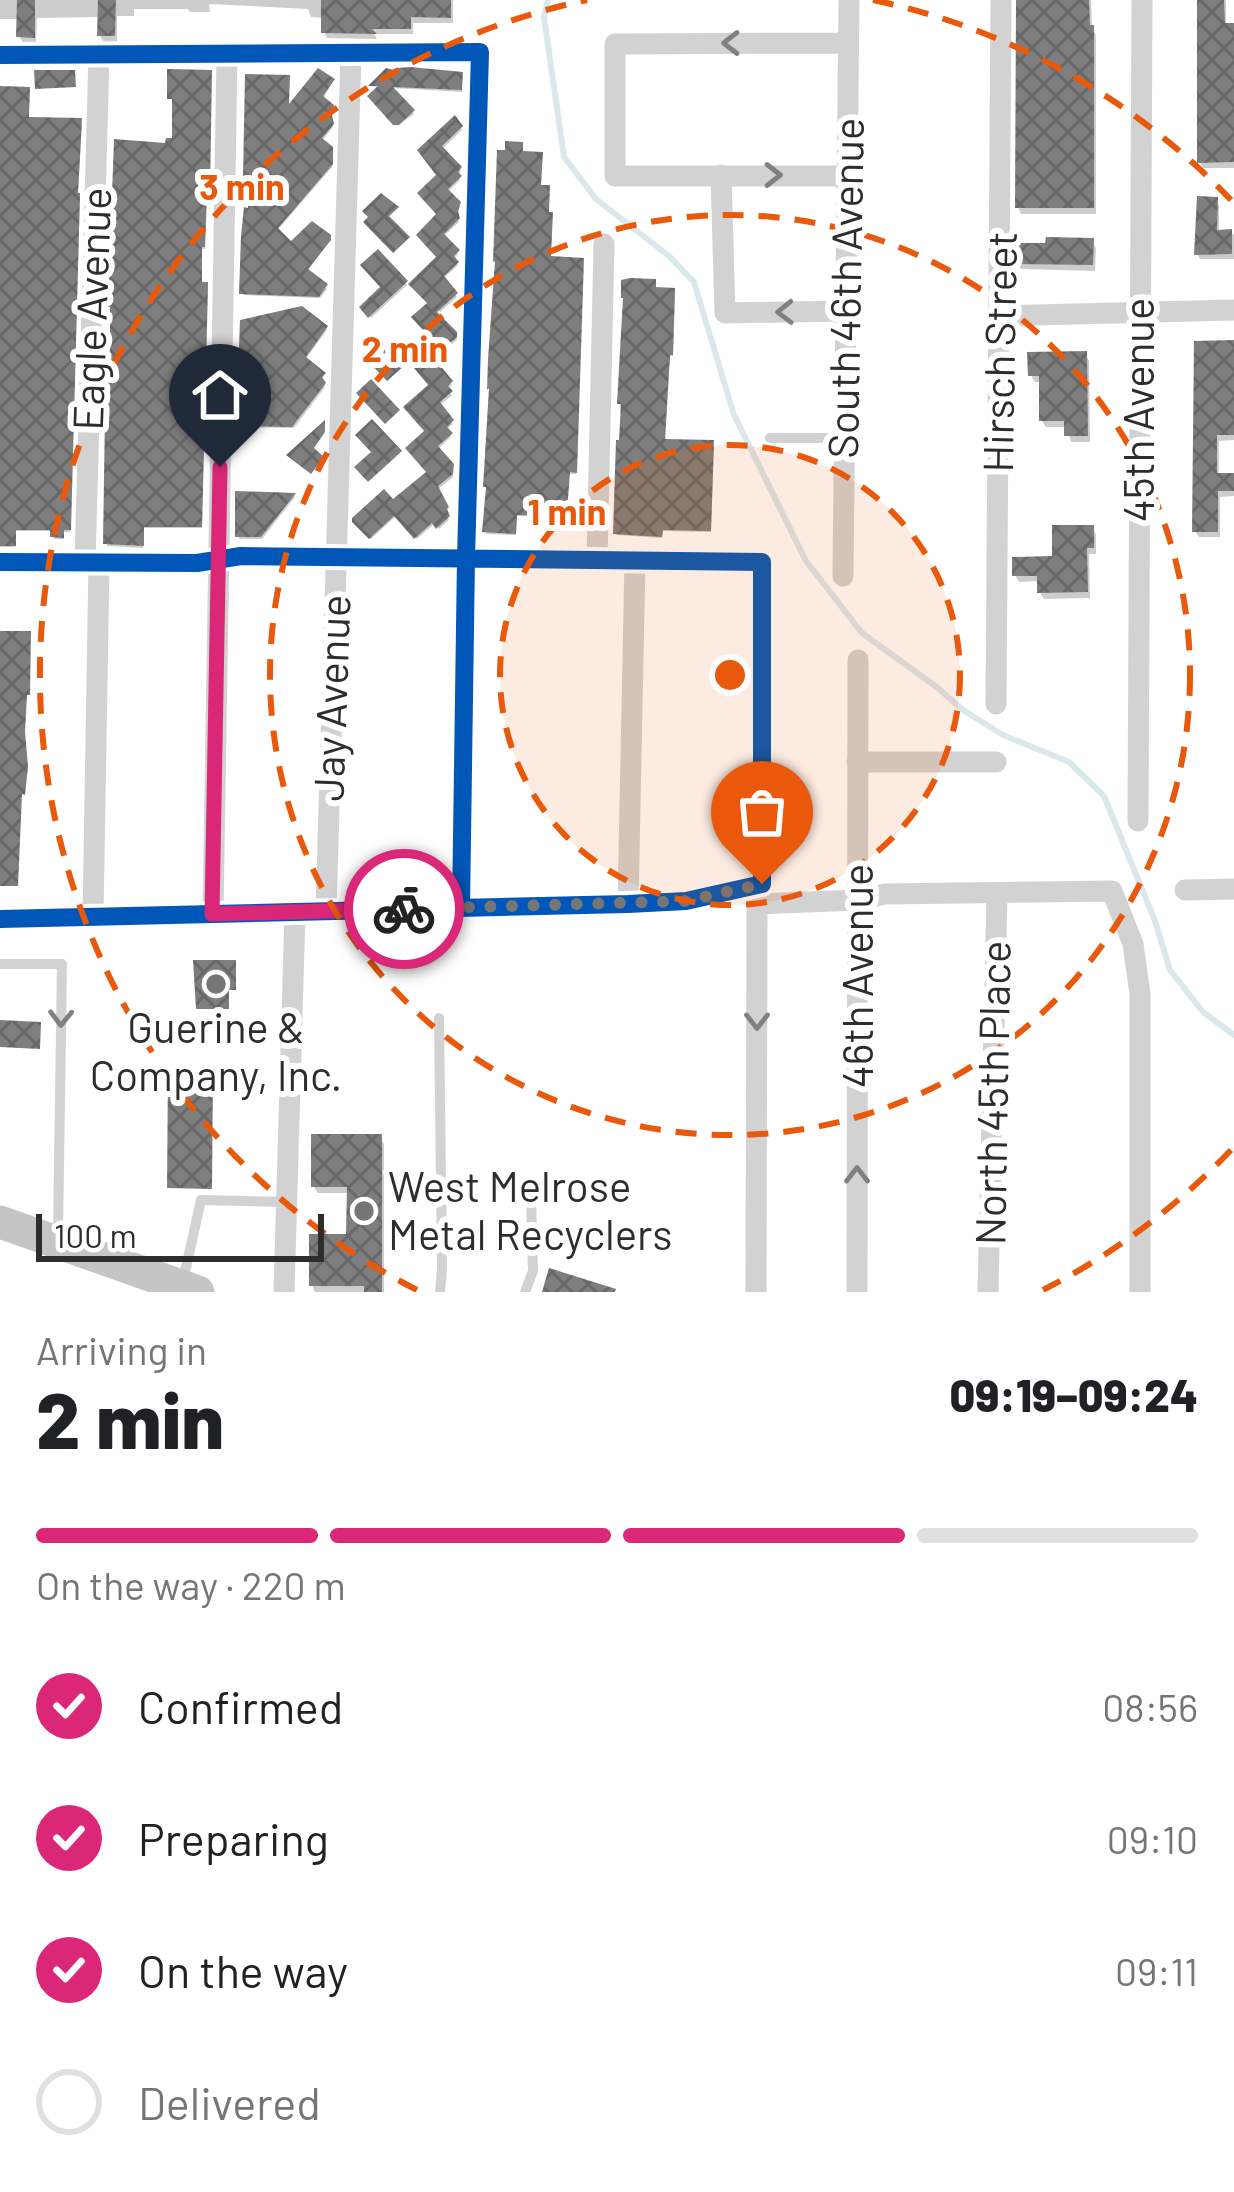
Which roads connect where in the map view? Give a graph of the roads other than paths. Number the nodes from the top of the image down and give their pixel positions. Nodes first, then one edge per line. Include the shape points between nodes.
1 (849, 0) edge
2 (1001, 0) edge
3 (1142, 0) edge
4 (848, 43) junction
5 (351, 52) junction
6 (226, 54) junction
7 (0, 55) edge
8 (99, 55) junction
9 (722, 175) junction
10 (847, 176) junction
11 (604, 244) dead end
12 (1234, 310) edge
13 (845, 311) junction
14 (1139, 313) junction
15 (1000, 316) junction
16 (770, 438) dead end
17 (844, 438) junction
18 (336, 557) junction
19 (466, 558) junction
20 (218, 559) junction
21 (597, 560) junction
22 (635, 560) junction
23 (0, 562) edge
24 (92, 562) junction
25 (843, 576) dead end
26 (858, 660) dead end
27 (996, 704) dead end
28 (857, 762) junction
29 (996, 762) dead end
30 (1138, 820) dead end
31 (1234, 889) edge
32 (1185, 890) dead end
33 (760, 894) junction
34 (997, 894) junction
35 (859, 900) junction
36 (628, 904) junction
37 (461, 908) junction
38 (326, 911) junction
39 (295, 912) junction
40 (212, 914) junction
41 (93, 917) junction
42 (0, 919) edge
43 (0, 964) edge
44 (439, 1018) dead end
45 (595, 1188) dead end
46 (288, 1202) junction
47 (0, 1222) edge
48 (58, 1243) junction
49 (190, 1289) edge
50 (284, 1292) edge
51 (440, 1292) edge
52 (525, 1292) edge
53 (756, 1292) edge
54 (857, 1292) edge
55 (988, 1292) edge
56 (1140, 1292) edge

1 - 4 street, South 46th Avenue
2 - 15 street, Hirsch Street
3 - 14 street, 45th Avenue
4 -> 9 street via 614,44 614,176
4 - 10 street, South 46th Avenue
5 - 6 street
5 - 18 street, Jay Avenue
5 - 19 street via 480,52
6 - 8 street
6 - 20 street
7 - 8 street
8 - 24 street, Eagle Avenue
9 -> 10 street
13 -> 9 street via 725,313
10 - 13 street, South 46th Avenue
11 - 21 street
12 - 14 street
13 - 17 street, South 46th Avenue
14 - 15 street
14 - 30 street, 45th Avenue
15 - 27 street, Hirsch Street
16 - 17 lane
17 - 25 street, South 46th Avenue
18 - 19 street
18 - 20 street
18 - 38 street, Jay Avenue
19 - 21 street
19 - 37 street
20 - 24 street
20 - 40 street
21 - 22 street
22 - 33 street via 762,562
22 - 36 street
23 - 24 street
24 - 41 street, Eagle Avenue
26 - 28 street, 46th Avenue
28 - 29 street
28 - 35 street, 46th Avenue
31 - 32 street
33 - 35 street
33 - 36 street
33 -> 53 street
34 - 35 street
34 - 55 street, North 45th Place
34 - 56 street via 1112,891 1133,944
54 -> 35 street, 46th Avenue
36 - 37 street
37 - 38 street
38 - 39 street
39 - 40 street
39 - 46 street
40 - 41 street
41 - 42 street
43 -> 48 lane via 62,964
44 - 51 lane
45 - 52 lane via 537,1189 530,1196 533,1271
46 - 49 lane via 201,1200
46 - 50 street
47 - 48 main road
48 - 49 main road

